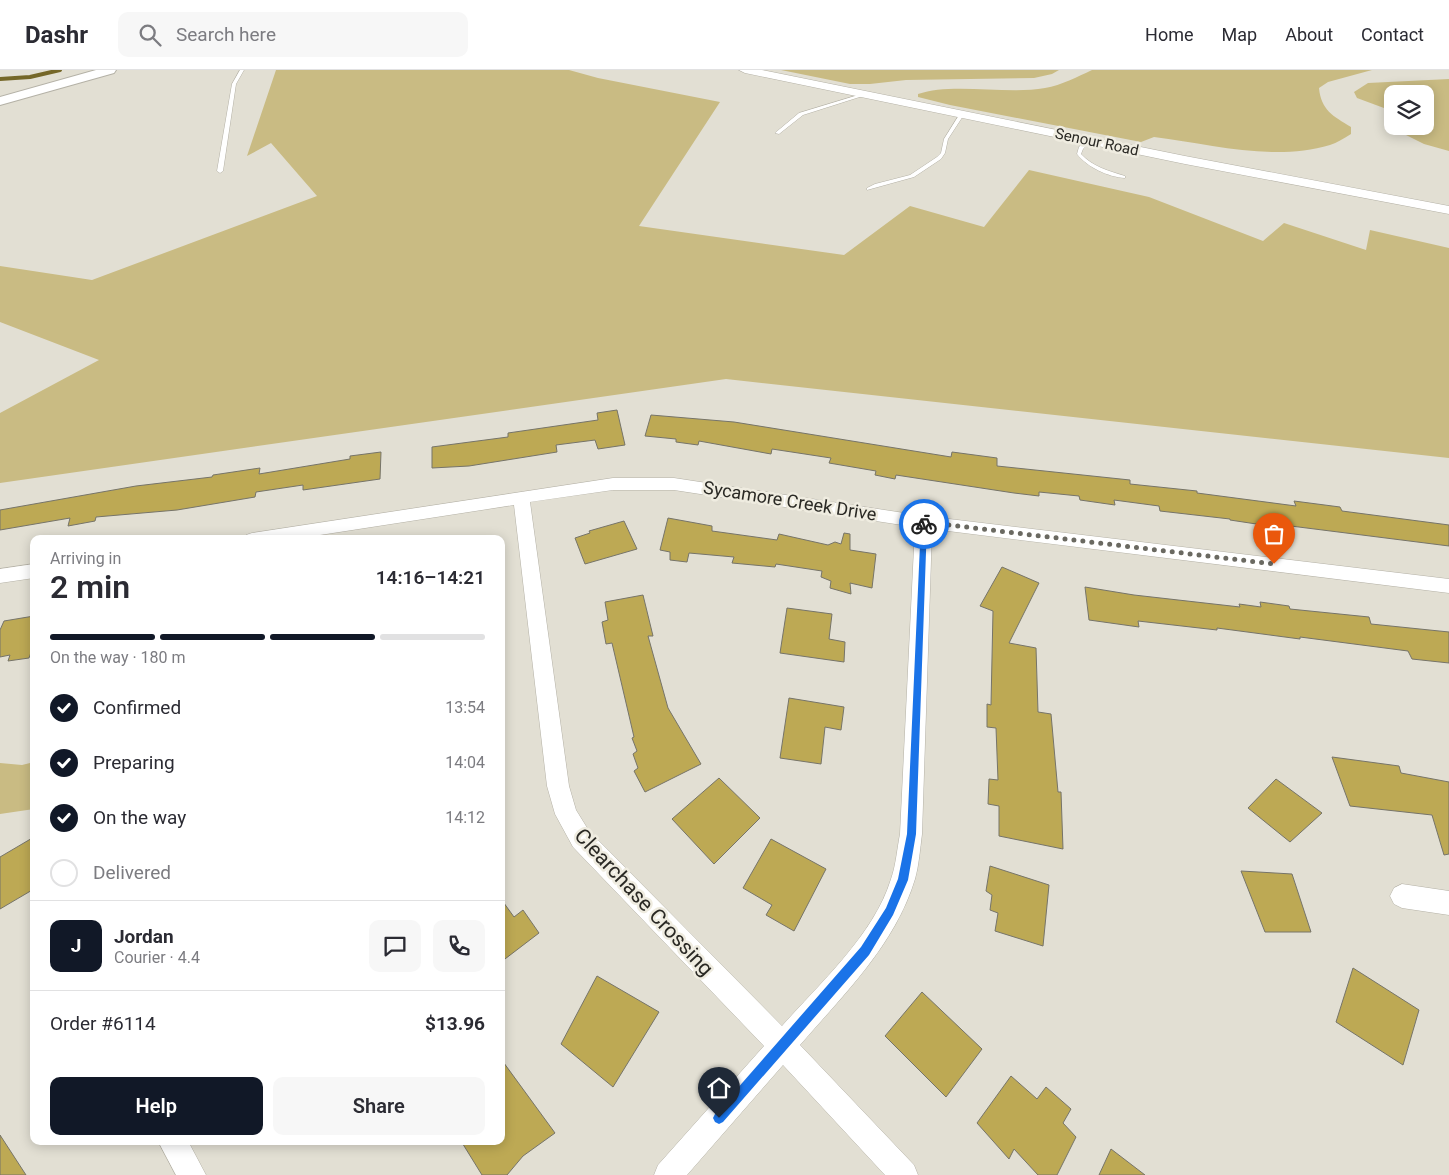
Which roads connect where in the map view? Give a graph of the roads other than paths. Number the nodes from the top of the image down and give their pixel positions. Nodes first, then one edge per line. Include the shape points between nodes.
1 (110, 70) edge
2 (242, 70) edge
3 (745, 70) edge
4 (867, 94) junction
5 (0, 101) edge
6 (963, 113) junction
7 (777, 133) dead end
8 (1090, 140) junction
9 (220, 171) dead end
10 (1123, 177) dead end
11 (869, 189) dead end
12 (1449, 210) edge
13 (520, 498) junction
14 (924, 522) junction
15 (278, 535) edge
16 (30, 572) edge
17 (0, 576) edge
18 (1449, 586) edge
19 (1402, 896) dead end
20 (1449, 903) edge
21 (783, 1046) junction
22 (174, 1145) edge
23 (192, 1175) edge
24 (668, 1175) edge
25 (904, 1175) edge

1 - 5 main road
2 - 9 lane via 234,84
3 - 4 street, Senour Road
4 - 6 street, Senour Road
4 - 7 lane via 801,114
6 - 8 street, Senour Road
6 - 11 lane via 946,139 939,158 912,176
8 - 10 lane via 1081,148 1079,154 1082,159
8 - 12 street, Senour Road
13 - 14 street, Sycamore Creek Drive via 613,484 674,484
13 - 15 street, Sycamore Creek Drive
13 - 21 street, Clearchase Crossing via 558,786 566,814 580,839
14 - 18 street, Sycamore Creek Drive
14 - 21 street via 912,834 903,880 890,911 865,951
16 - 17 street
19 - 20 street
21 - 24 street
21 - 25 street, Clearchase Crossing
22 - 23 street

